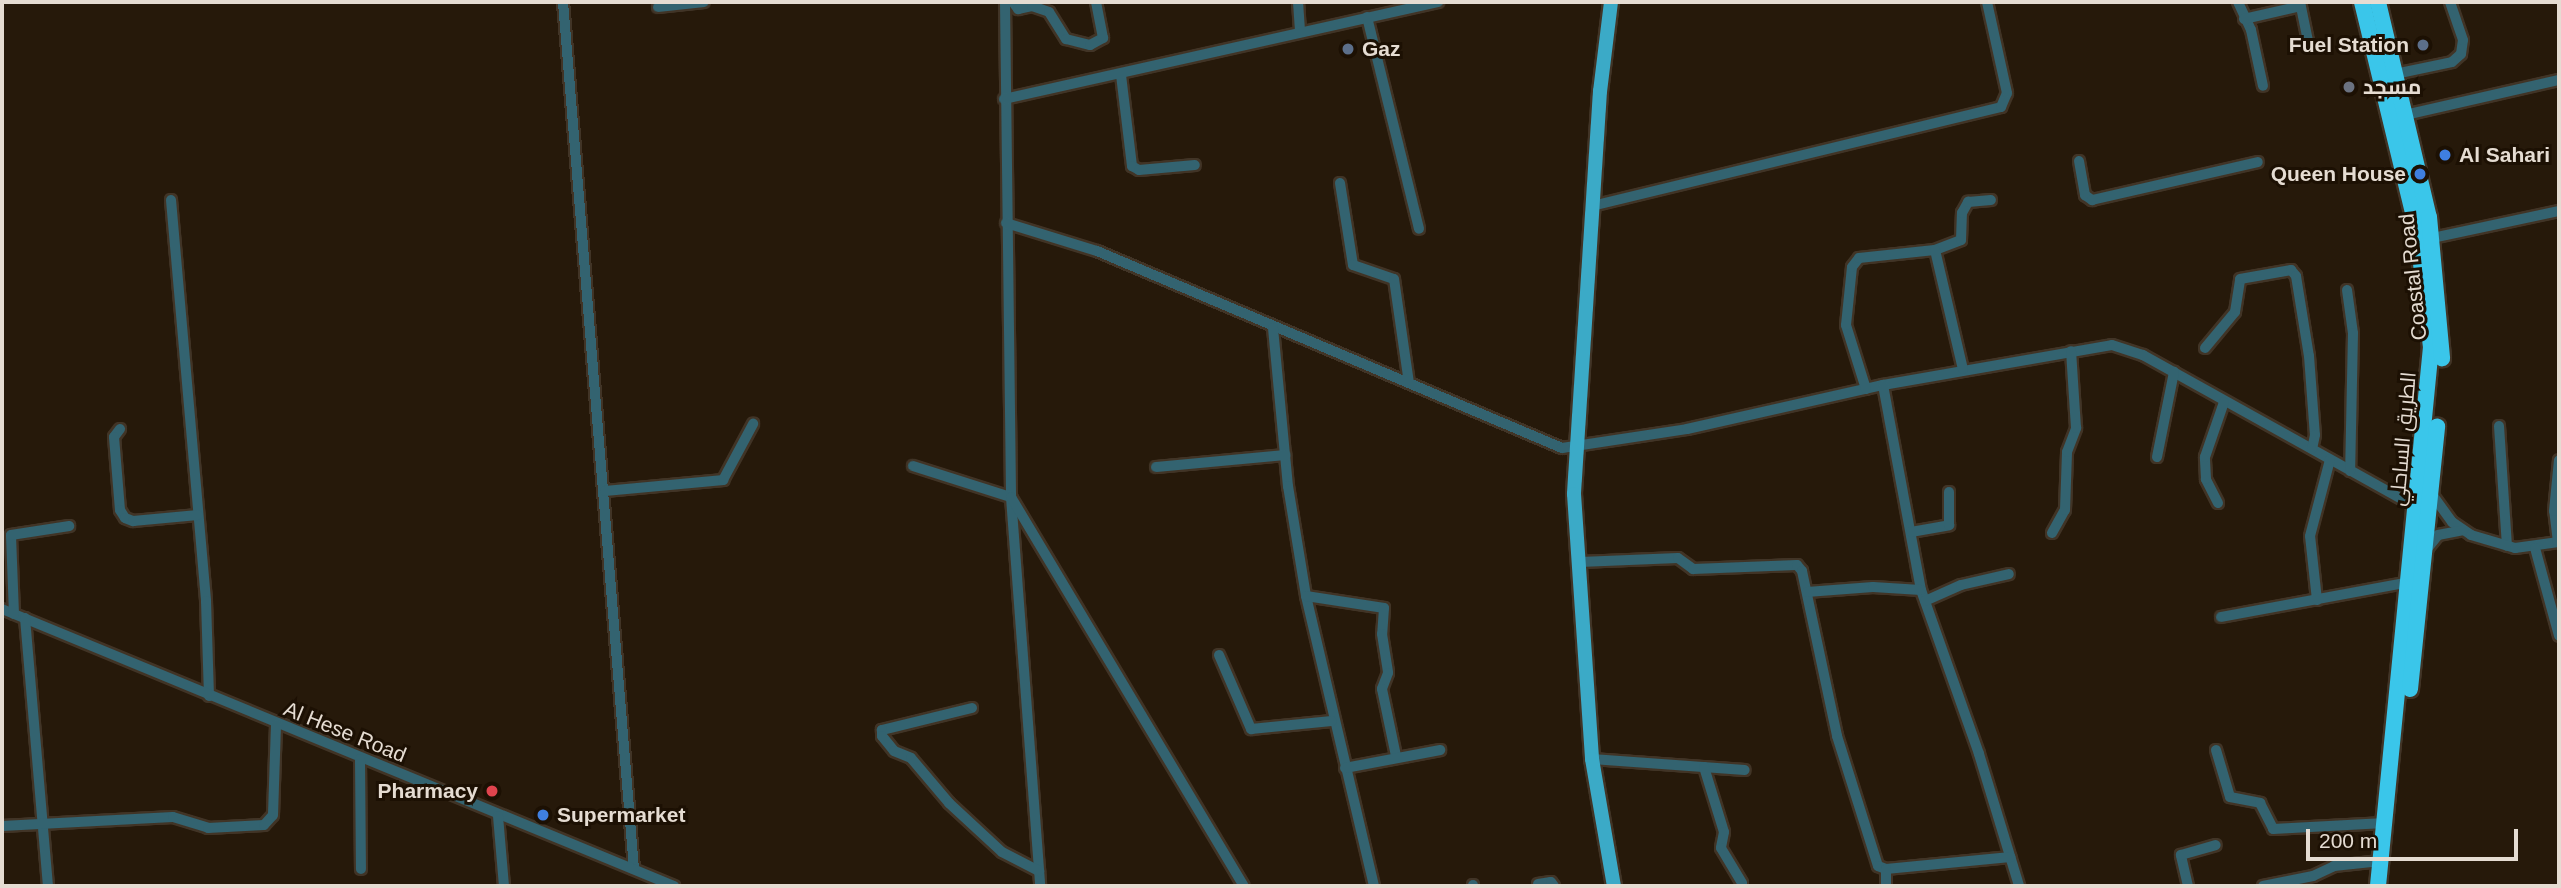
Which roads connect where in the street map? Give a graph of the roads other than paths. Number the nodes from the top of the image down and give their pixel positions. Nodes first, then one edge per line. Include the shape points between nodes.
1 (563, 2) edge
2 (704, 2) edge
3 (1005, 2) edge
4 (1013, 2) edge
5 (1096, 2) edge
6 (1298, 2) edge
7 (1374, 2) edge
8 (1437, 2) edge
9 (1611, 2) edge
10 (1987, 2) edge
11 (2238, 2) edge
12 (2362, 2) edge
13 (2378, 2) edge
14 (2450, 2) edge
15 (2300, 4) edge
16 (659, 6) dead end
17 (1379, 12) edge
18 (2244, 19) junction
19 (1300, 32) junction
20 (2309, 46) dead end
21 (2395, 74) junction
22 (1121, 75) junction
23 (2559, 80) edge
24 (2263, 86) dead end
25 (1004, 99) junction
26 (2405, 115) junction
27 (2079, 160) dead end
28 (2258, 162) dead end
29 (1195, 165) dead end
30 (1340, 183) dead end
31 (171, 200) dead end
32 (1991, 200) dead end
33 (1592, 206) junction
34 (2559, 211) edge
35 (1006, 223) junction
36 (1419, 229) dead end
37 (2432, 238) junction
38 (1936, 250) junction
39 (2347, 290) dead end
40 (1273, 328) junction
41 (2205, 348) dead end
42 (2071, 351) junction
43 (1963, 369) junction
44 (2174, 372) junction
45 (1409, 383) junction
46 (1883, 385) junction
47 (1866, 388) junction
48 (2224, 402) junction
49 (752, 424) dead end
50 (2499, 426) dead end
51 (120, 429) dead end
52 (1576, 449) junction
53 (2312, 449) junction
54 (1285, 455) junction
55 (2157, 457) dead end
56 (2330, 460) junction
57 (2559, 460) edge
58 (913, 466) dead end
59 (1157, 467) dead end
60 (2350, 471) junction
61 (605, 491) junction
62 (1949, 492) dead end
63 (2431, 493) junction
64 (1011, 497) junction
65 (2218, 503) dead end
66 (2418, 508) junction
67 (198, 514) junction
68 (69, 526) dead end
69 (2464, 530) junction
70 (1911, 533) junction
71 (2052, 533) dead end
72 (2558, 542) edge
73 (2507, 546) junction
74 (2535, 548) junction
75 (2425, 553) junction
76 (1580, 562) junction
77 (2009, 574) dead end
78 (2410, 582) junction
79 (1807, 592) junction
80 (1306, 596) junction
81 (1923, 596) junction
82 (2317, 600) junction
83 (2, 609) edge
84 (19, 616) junction
85 (2221, 617) dead end
86 (2559, 636) edge
87 (1219, 655) dead end
88 (209, 696) junction
89 (972, 708) dead end
90 (1332, 721) junction
91 (276, 724) junction
92 (1440, 750) dead end
93 (2216, 750) dead end
94 (1396, 756) junction
95 (360, 759) junction
96 (1591, 759) junction
97 (1704, 767) junction
98 (1345, 768) junction
99 (1745, 770) dead end
100 (498, 816) junction
101 (43, 823) junction
102 (2385, 823) junction
103 (2, 826) edge
104 (2216, 845) dead end
105 (2010, 857) junction
106 (2381, 861) junction
107 (361, 869) dead end
108 (634, 869) junction
109 (1886, 869) junction
110 (1039, 871) junction
111 (1742, 883) dead end
112 (1538, 884) dead end
113 (48, 886) edge
114 (504, 886) edge
115 (674, 886) edge
116 (1040, 886) edge
117 (1244, 886) edge
118 (1374, 886) edge
119 (1555, 886) edge
120 (1614, 886) edge
121 (1886, 886) edge
122 (2019, 886) edge
123 (2188, 886) edge
124 (2263, 886) edge
125 (2378, 886) edge
126 (2388, 886) edge

1 - 61 street
2 - 16 street
3 - 25 street
4 - 5 street via 1018,9 1032,6 1049,12 1066,39 1090,45 1102,38
6 - 19 street
7 - 17 street
8 - 17 street
9 - 33 main road
10 - 33 street via 2007,93 2001,107
11 - 18 street
12 - 66 highway, الطريق الساحلي via 2417,230 2427,294 2431,370
13 - 21 highway, Coastal Road
14 - 21 street via 2463,40 2461,54 2452,62
15 - 18 street
15 - 20 street
17 - 19 street
17 - 36 street
18 - 24 street via 2251,30
19 - 22 street
21 - 26 highway, Coastal Road
22 - 25 street
22 - 29 street via 1132,166 1139,170
23 - 26 street
25 - 35 street
26 - 37 highway, Coastal Road
27 - 28 street via 2085,195 2092,200
30 - 45 street via 1353,265 1394,279
31 - 67 street
32 - 38 street via 1963,206 1961,240
33 - 52 main road
34 - 37 street
35 - 40 street via 1097,251 1216,299
35 - 64 street
37 - 63 highway, Coastal Road via 2442,343
38 - 43 street
38 - 47 street via 1854,261 1846,325
39 - 60 street via 2353,333
40 - 45 street
40 - 54 street
41 - 53 street via 2235,312 2240,279 2291,270 2296,276 2309,356
42 - 43 street
42 - 44 street via 2125,346
42 - 71 street via 2076,428 2067,452 2066,510
43 - 46 street
44 - 48 street
44 - 55 street
45 - 52 street via 1525,433
46 - 47 street
46 - 70 street
47 - 52 street
48 - 53 street
48 - 65 street via 2205,457 2206,479
49 - 61 street via 723,480
50 - 73 street
51 - 67 street via 114,437 120,510 125,518
52 - 76 main road
53 - 56 street
54 - 59 street
54 - 80 street
56 - 60 street
56 - 82 street via 2310,536
57 - 72 street via 2554,511
58 - 64 street
60 - 66 street
61 - 108 street
62 - 70 street via 1948,525
63 - 69 street via 2444,513
63 - 75 highway, Coastal Road
64 - 110 street
64 - 117 street
66 - 78 highway, الطريق الساحلي
67 - 88 street
68 - 84 street via 11,535
69 - 73 street
69 - 75 street via 2438,535
70 - 81 street
72 - 74 street
73 - 74 street
74 - 86 street
75 - 126 highway, Coastal Road
76 - 79 street via 1678,558 1693,569 1794,564 1802,570
76 - 96 main road
77 - 81 street
78 - 82 street
78 - 102 highway, الطريق الساحلي
79 - 81 street via 1872,587
79 - 109 street via 1840,747 1875,860
80 - 90 street
80 - 94 street via 1384,608 1382,634 1388,673 1382,689
81 - 105 street
82 - 85 street
83 - 84 street, Al Hese Road
84 - 88 street, Al Hese Road
84 - 101 street
87 - 90 street via 1251,729
88 - 91 street, Al Hese Road
89 - 110 street via 883,730 881,736 894,751 911,758 949,803 1002,852
90 - 98 street
91 - 95 street, Al Hese Road
91 - 101 street via 273,815 264,825 216,829 173,817
92 - 94 street
93 - 102 street via 2230,797 2260,803 2273,829
94 - 98 street
95 - 100 street, Al Hese Road
95 - 107 street
96 - 97 street
96 - 120 main road
97 - 99 street
97 - 111 street via 1724,832 1721,848
98 - 118 street
100 - 108 street, Al Hese Road
100 - 114 street
101 - 103 street
101 - 113 street
102 - 106 highway, الطريق الساحلي
104 - 123 street via 2181,855
105 - 109 street
105 - 122 street
106 - 124 street via 2334,866 2313,876
106 - 125 highway, الطريق الساحلي
108 - 115 street, Al Hese Road
109 - 121 street
110 - 116 street
112 - 119 street via 1551,882

